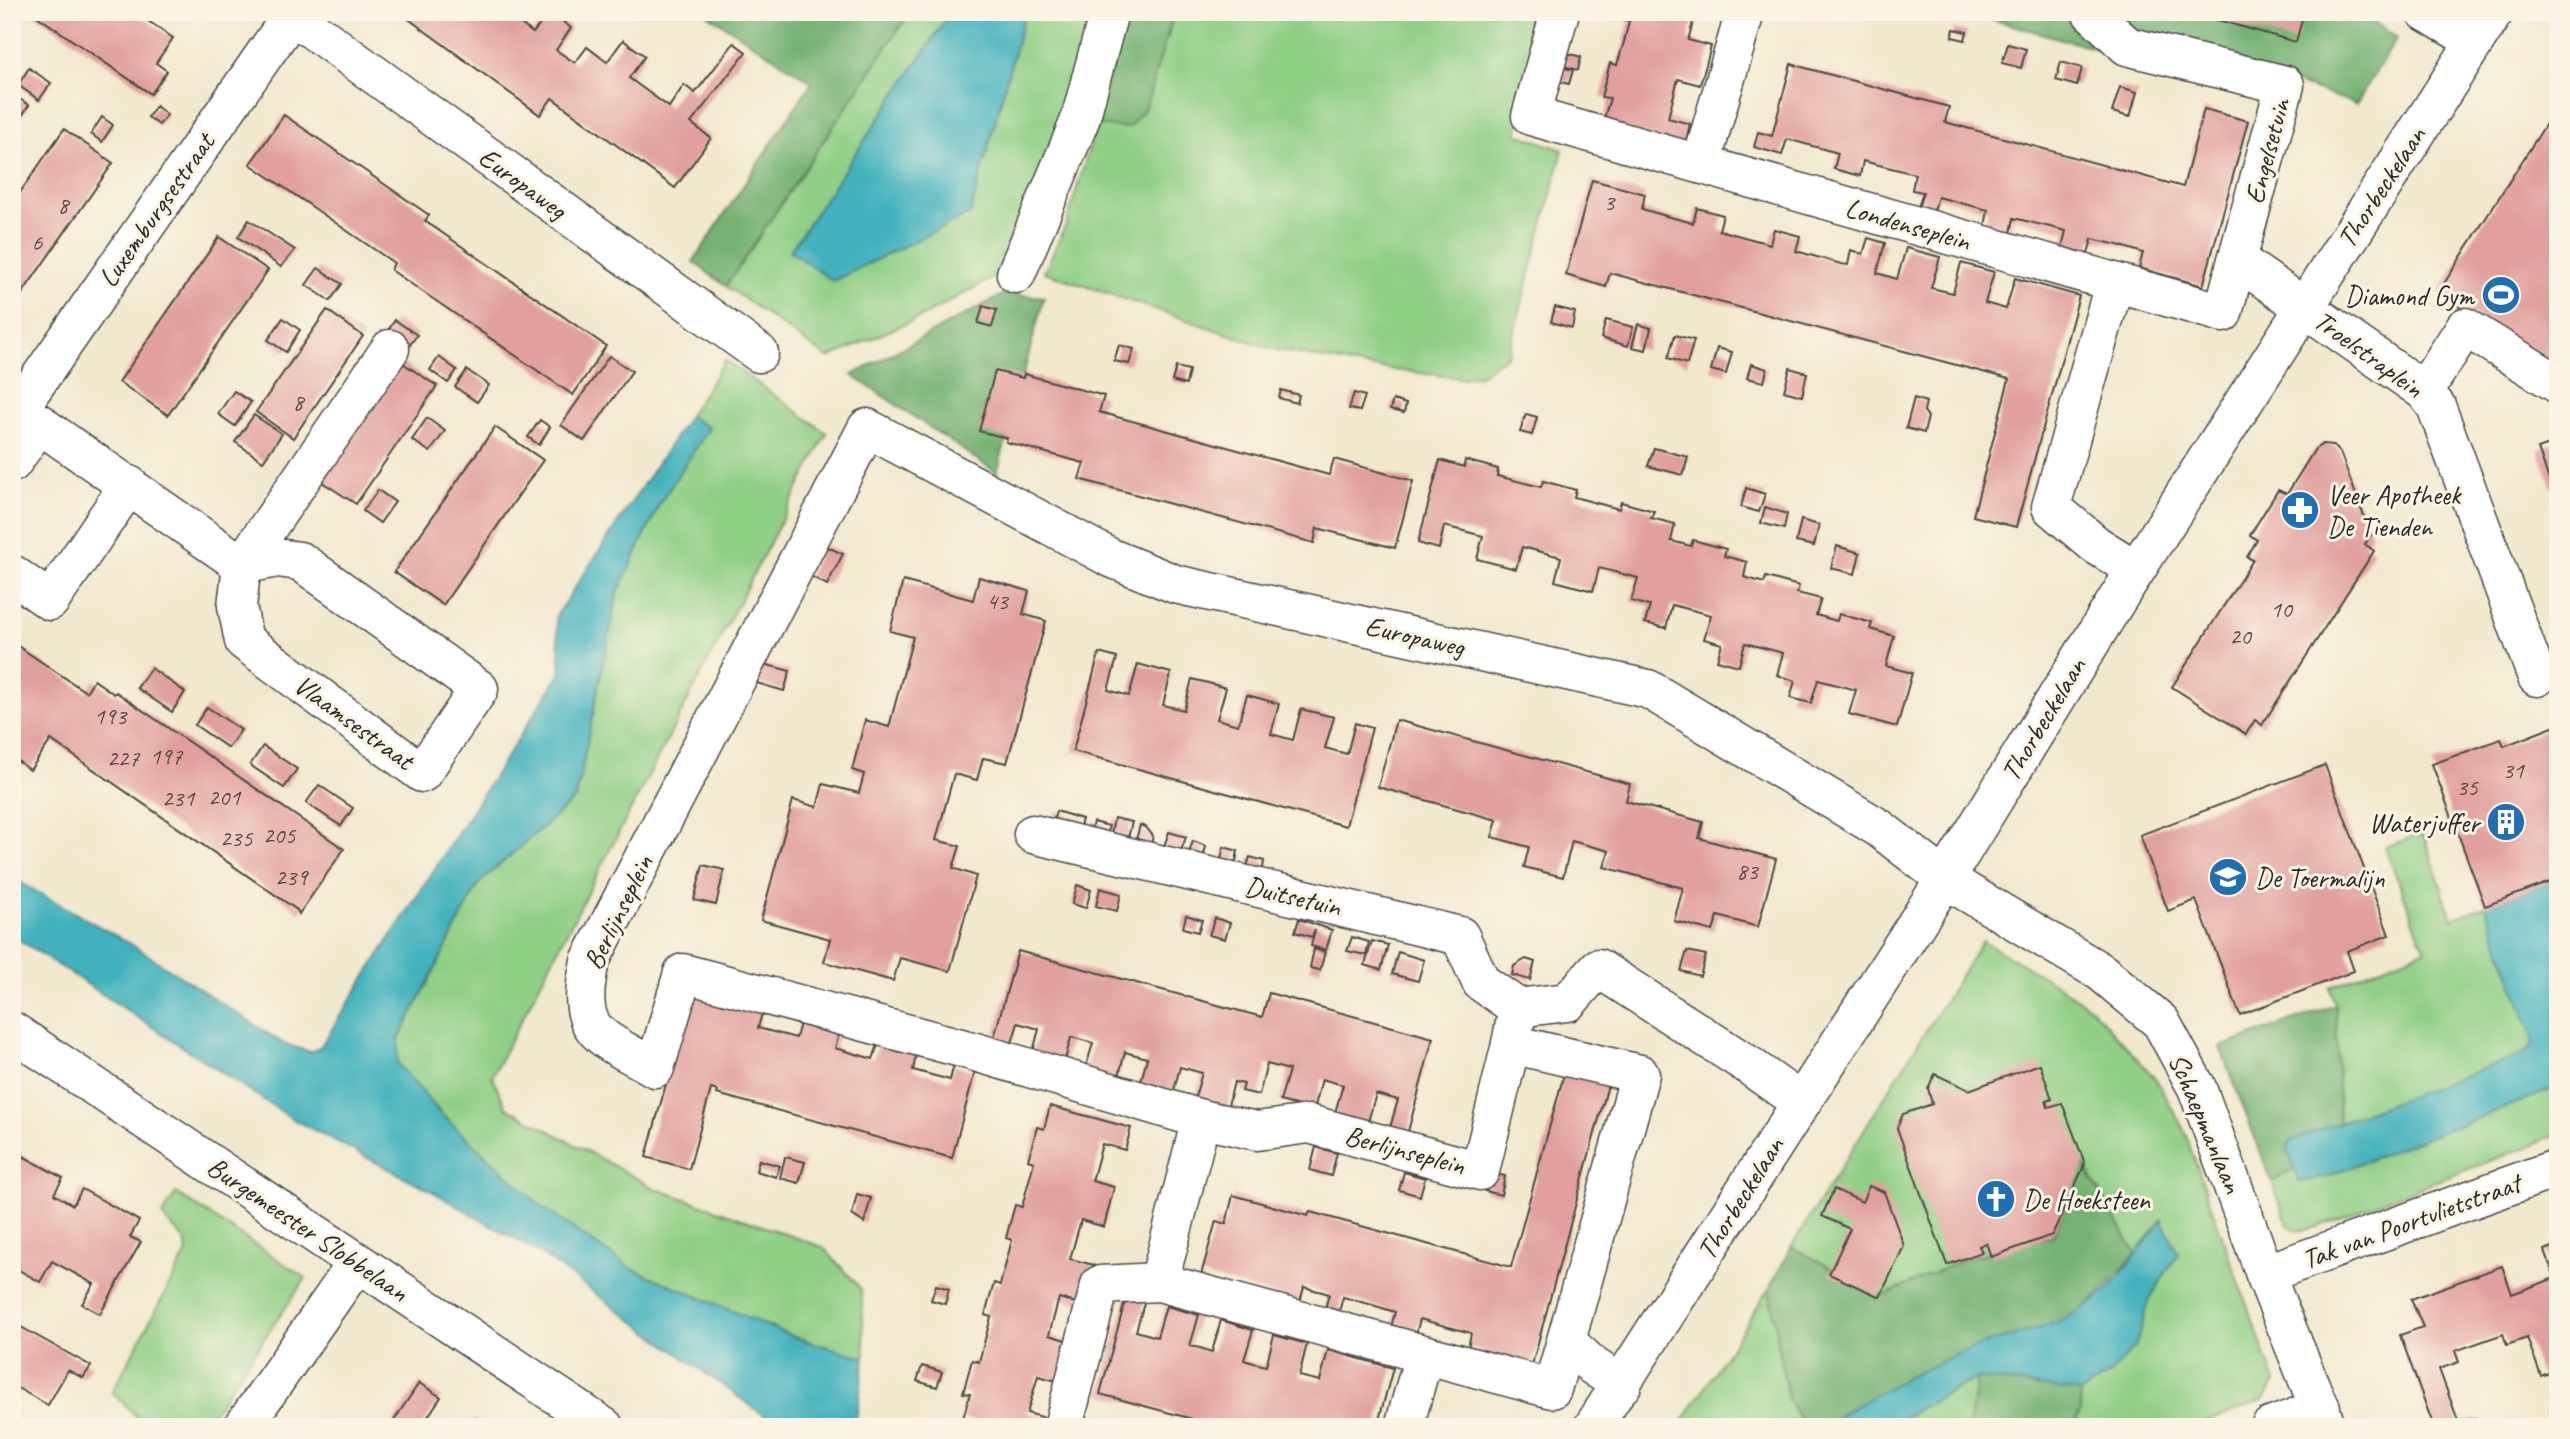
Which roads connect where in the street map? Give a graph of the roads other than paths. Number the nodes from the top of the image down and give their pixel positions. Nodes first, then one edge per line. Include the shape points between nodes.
1 (1109, 12) edge
2 (1560, 12) edge
3 (1745, 12) edge
4 (2091, 12) edge
5 (2426, 12) edge
6 (291, 13) edge
7 (2484, 27) edge
8 (1701, 164) junction
9 (2237, 260) junction
10 (1016, 274) dead end
11 (2114, 284) junction
12 (2304, 307) junction
13 (390, 349) dead end
14 (759, 353) dead end
15 (2558, 384) edge
16 (2424, 391) junction
17 (24, 412) edge
18 (867, 428) joint
19 (12, 463) edge
20 (129, 485) junction
21 (242, 565) junction
22 (2136, 570) junction
23 (12, 574) edge
24 (2537, 677) dead end
25 (1033, 834) dead end
26 (1945, 879) junction
27 (1515, 1026) junction
28 (12, 1031) edge
29 (1800, 1102) junction
30 (1201, 1119) junction
31 (2558, 1168) edge
32 (357, 1263) junction
33 (2265, 1274) junction
34 (1159, 1282) junction
35 (1566, 1342) junction
36 (1424, 1355) junction
37 (1622, 1385) junction
38 (2324, 1417) edge
39 (243, 1427) edge
40 (604, 1427) edge
41 (1063, 1427) edge
42 (1404, 1427) edge
43 (1594, 1427) edge
44 (2270, 1427) edge

1 - 10 street via 1080,120
2 - 8 street, Londenseplein via 1531,116
3 - 8 street
4 - 9 street, Engelsetuin via 2127,46 2285,85
5 - 7 street
6 - 14 street, Europaweg
6 - 17 street, Luxemburgsestraat
7 - 12 street, Thorbeckelaan
8 - 11 street, Londenseplein
9 - 11 street, Londenseplein via 2222,313
9 - 12 street
11 - 22 street via 2052,507 2096,545
12 - 16 street, Troelstraplein
12 - 22 street, Thorbeckelaan
13 - 21 street
15 - 16 street via 2465,327
16 - 24 street, Troelstraplein via 2436,406
17 - 19 street, Luxemburgsestraat
17 - 20 street
18 - 26 street, Europaweg via 1111,558 1175,584 1648,689 1879,828
18 - 30 street, Berlijnseplein via 590,961 584,988 585,1016 597,1034 654,1068 683,973
20 - 21 street
20 - 23 street via 50,601
21 - 21 street, Vlaamsestraat via 236,606 244,641 422,773 479,689 300,561 277,558
22 - 26 street, Thorbeckelaan
25 - 27 street, Duitsetuin via 1460,936 1481,982
26 - 29 street, Thorbeckelaan
26 - 33 street, Schaepmanlaan via 2101,972 2161,1022 2197,1087
27 - 29 street via 1568,1002 1598,968
27 - 30 street, Berlijnseplein via 1480,1171 1309,1124 1257,1131
27 - 35 street, Duitsetuin via 1640,1074
28 - 32 street, Burgemeester Slobbelaan
29 - 37 street, Thorbeckelaan
30 - 34 street
31 - 33 street, Tak van Poortvlietstraat
32 - 39 street
32 - 40 street, Burgemeester Slobbelaan
33 - 38 street, Schaepmanlaan
34 - 36 street
34 - 41 street via 1100,1285
35 - 36 street via 1552,1389
35 - 37 street
36 - 42 street
37 - 43 street, Thorbeckelaan
38 - 44 street

